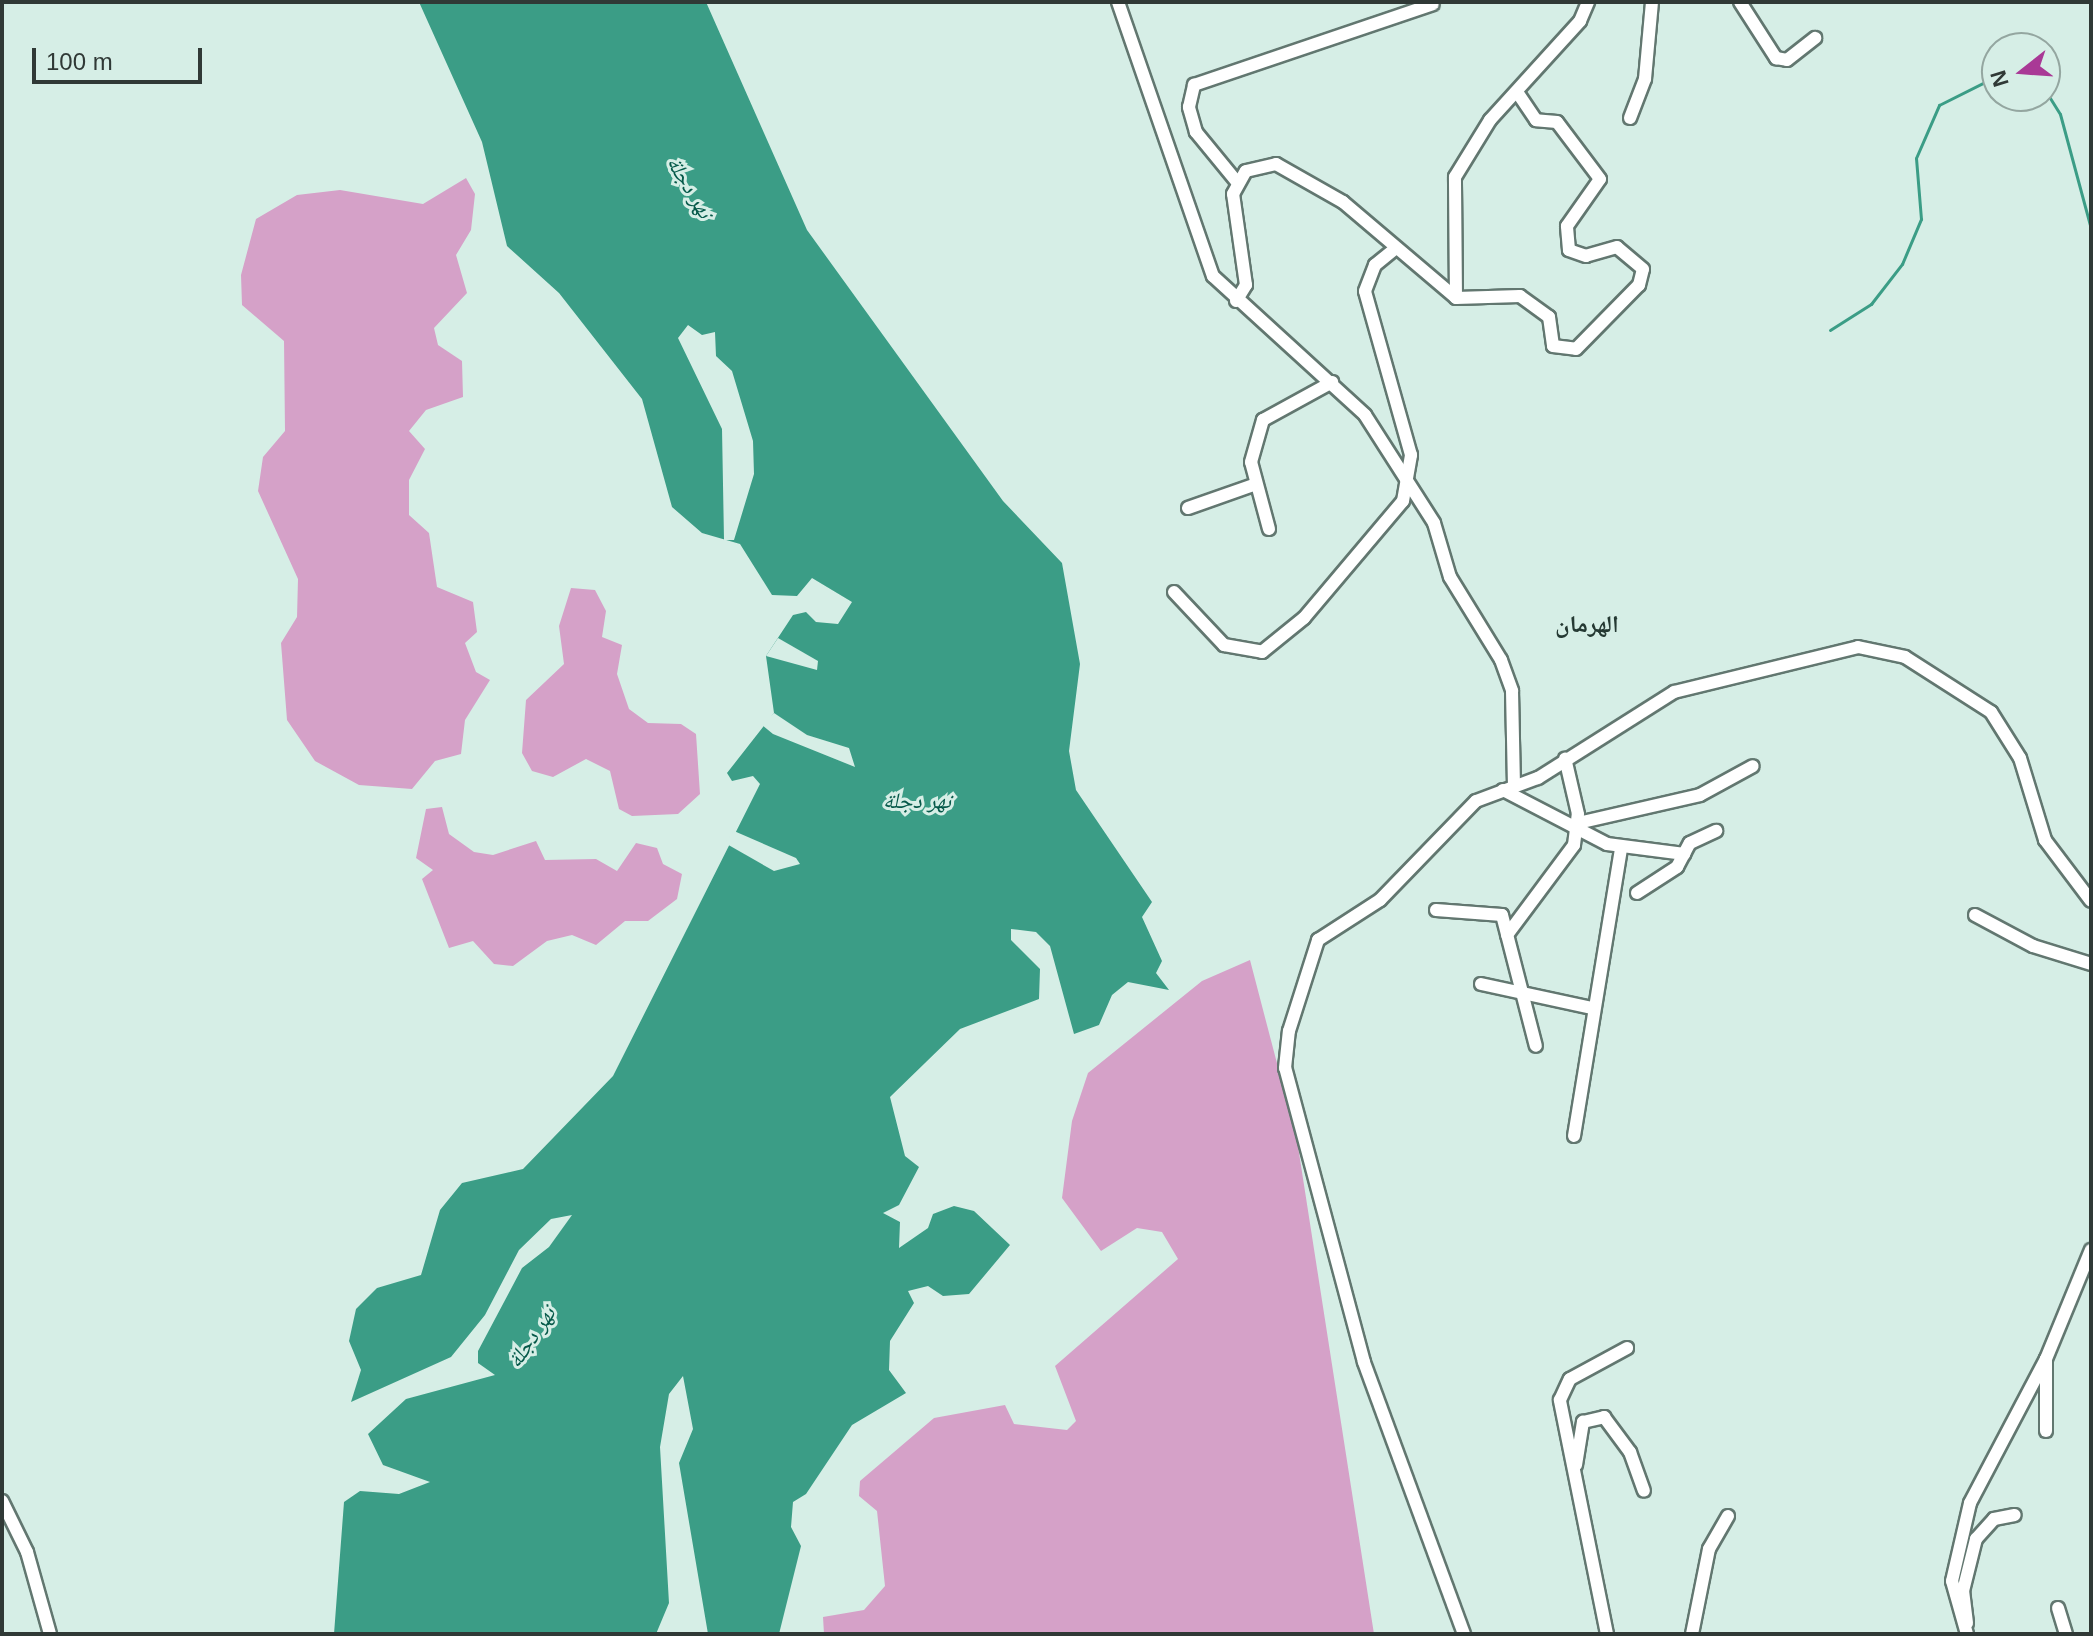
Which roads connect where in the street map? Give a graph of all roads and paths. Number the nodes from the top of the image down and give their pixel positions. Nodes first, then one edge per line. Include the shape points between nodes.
1 (1118, 2) edge
2 (1588, 2) edge
3 (1652, 2) edge
4 (1740, 2) edge
5 (1433, 4) dead end
6 (1815, 38) dead end
7 (1517, 92) junction
8 (1630, 118) dead end
9 (1237, 182) junction
10 (1395, 249) junction
11 (1456, 298) junction
12 (1236, 301) junction
13 (1332, 382) junction
14 (1256, 484) junction
15 (1411, 486) junction
16 (1188, 508) dead end
17 (1269, 529) dead end
18 (1174, 592) dead end
19 (1565, 758) junction
20 (1753, 766) dead end
21 (1508, 788) junction
22 (1577, 827) junction
23 (1716, 831) dead end
24 (1621, 848) junction
25 (1684, 854) junction
26 (1637, 893) dead end
27 (2091, 901) edge
28 (1436, 910) dead end
29 (1975, 915) dead end
30 (1507, 935) junction
31 (2091, 964) edge
32 (1481, 984) dead end
33 (1519, 993) junction
34 (1592, 1008) junction
35 (1536, 1046) dead end
36 (1574, 1136) dead end
37 (2091, 1250) edge
38 (1627, 1348) dead end
39 (2046, 1359) junction
40 (2046, 1431) dead end
41 (1575, 1468) junction
42 (1644, 1491) dead end
43 (3, 1507) edge
44 (2015, 1515) dead end
45 (1728, 1516) dead end
46 (2058, 1608) dead end
47 (50, 1634) edge
48 (1464, 1634) edge
49 (1607, 1634) edge
50 (1692, 1634) edge
51 (1968, 1634) edge
52 (2066, 1634) edge

1 - 12 street via 1198,244
2 - 7 street
3 - 8 street via 1645,79
4 - 6 street via 1776,58 1787,60
5 - 9 street via 1194,85 1196,132
7 - 11 street via 1480,133 1455,177
7 - 11 street via 1536,120 1557,122 1600,179 1567,226 1569,250 1586,256 1622,248 1643,269 1642,281 1566,353 1550,342 1549,317 1520,296
9 - 10 street via 1259,165 1293,169
9 - 12 street via 1231,209 1246,293
10 - 11 street
10 - 15 street via 1375,265 1365,291 1411,455
12 - 13 street
13 - 14 street via 1263,420 1252,454
13 - 15 street via 1381,434
14 - 16 street
14 - 17 street
15 - 18 street via 1304,618 1262,652 1224,645
15 - 21 street via 1434,523 1450,577 1501,660 1512,691
19 - 21 street
19 - 22 street
19 - 27 street via 1701,682 1845,649 1882,649 1981,703 2000,722 2024,770 2040,830
20 - 22 street via 1700,795
21 - 22 street
21 - 48 street via 1467,808 1380,900 1318,940 1284,1053 1364,1362
22 - 24 street
22 - 30 street via 1560,871
23 - 25 street via 1690,843
24 - 25 street
24 - 34 street
25 - 26 street
28 - 30 street via 1499,913
29 - 31 street via 2033,946
30 - 33 street
32 - 33 street
33 - 34 street
33 - 35 street
34 - 36 street
37 - 39 street
38 - 41 street via 1577,1374 1562,1392
39 - 40 street
39 - 51 street via 1967,1513 1952,1581
41 - 42 street via 1583,1422 1604,1417 1630,1452
41 - 49 street
43 - 47 street via 27,1552
44 - 51 street via 1994,1519 1976,1539 1963,1595
45 - 50 street via 1709,1549
46 - 52 street

